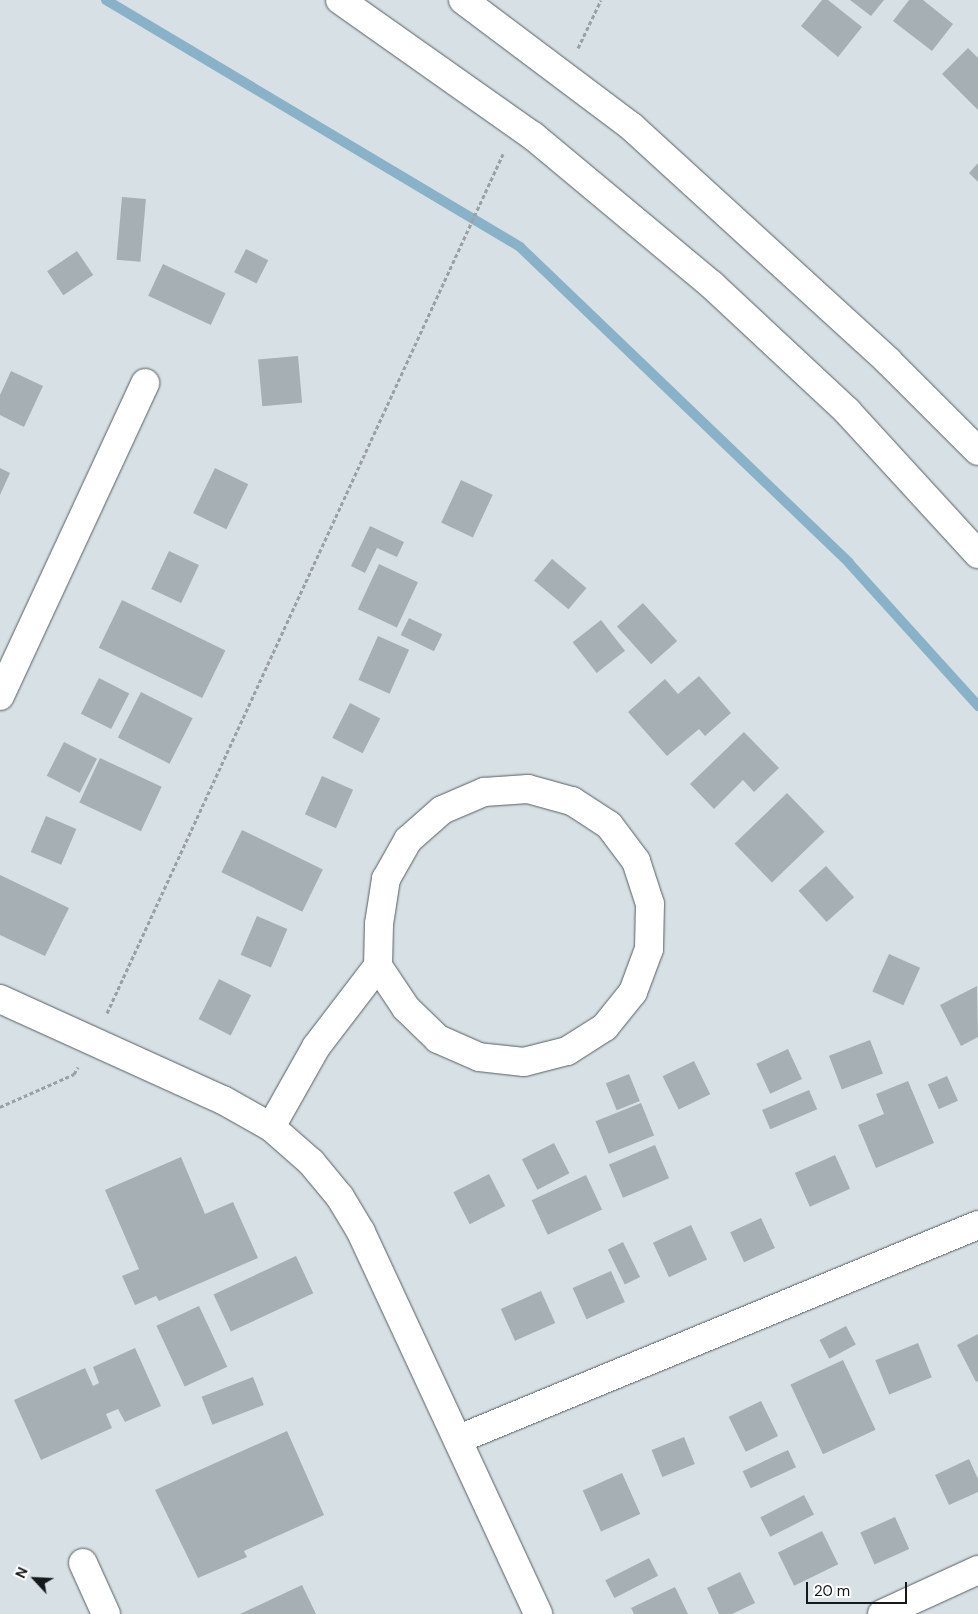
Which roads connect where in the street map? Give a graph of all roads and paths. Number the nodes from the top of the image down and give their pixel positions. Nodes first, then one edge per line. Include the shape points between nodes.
1 (340, 0) edge
2 (463, 0) edge
3 (600, 0) edge
4 (566, 76) junction
5 (517, 124) junction
6 (145, 383) dead end
7 (978, 451) edge
8 (978, 554) edge
9 (0, 696) edge
10 (378, 966) junction
11 (0, 999) edge
12 (94, 1042) junction
13 (0, 1107) edge
14 (270, 1128) junction
15 (978, 1225) edge
16 (459, 1439) junction
17 (83, 1563) dead end
18 (978, 1570) edge
19 (106, 1614) edge
20 (538, 1614) edge
21 (882, 1614) edge

1 - 5 street
2 - 4 street
3 - 4 path
4 - 7 street via 632,127 888,361
5 - 8 street via 712,285 840,405
5 - 12 path
6 - 9 street
10 - 10 street via 378,924 386,879 408,840 442,810 484,792 528,789 572,801 609,825 636,862 650,904 649,949 633,992 605,1027 568,1051 524,1062 479,1057 438,1039 406,1008
10 - 14 street via 316,1047
11 - 12 street
12 - 13 path via 74,1074
12 - 14 street via 223,1100
14 - 16 street via 311,1162 340,1197 361,1232
15 - 16 street
16 - 20 street
17 - 19 street
18 - 21 street

